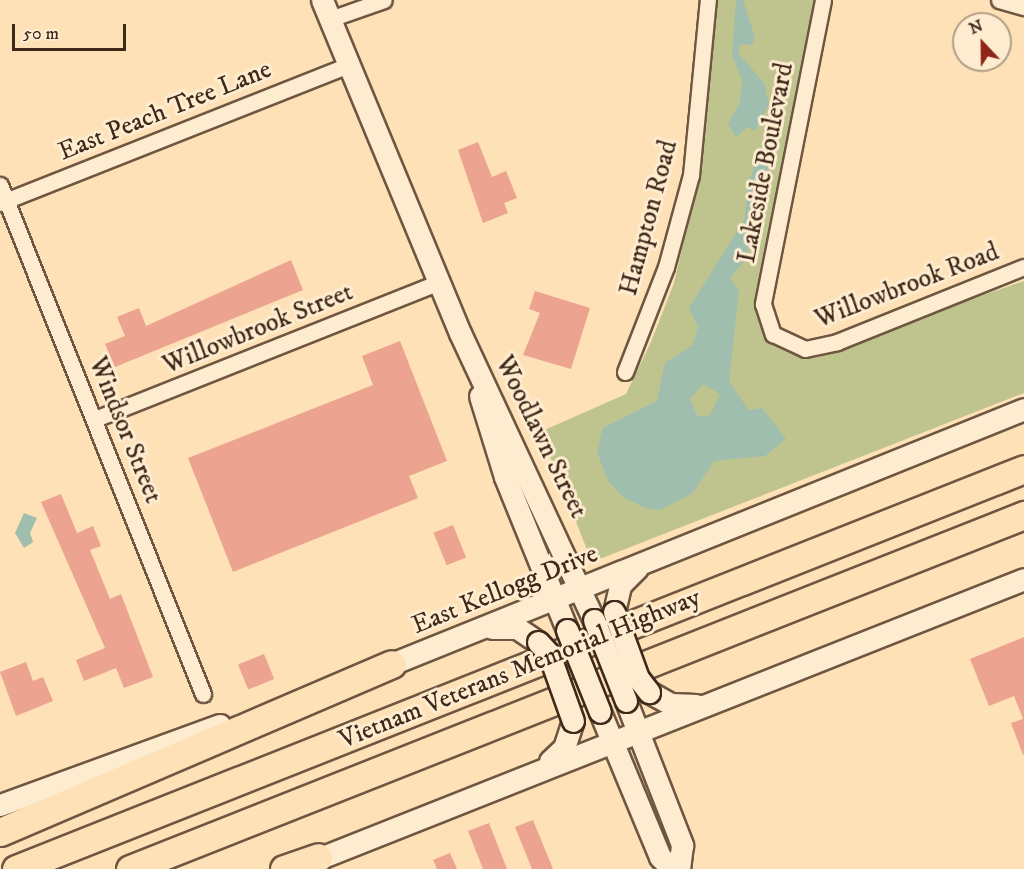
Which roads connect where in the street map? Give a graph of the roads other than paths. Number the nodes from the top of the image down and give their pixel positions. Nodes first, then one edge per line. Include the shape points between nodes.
1 (384, 0) edge
2 (708, 0) edge
3 (823, 0) edge
4 (999, 0) edge
5 (1024, 7) edge
6 (326, 10) edge
7 (348, 65) junction
8 (0, 185) edge
9 (3, 201) edge
10 (1024, 267) edge
11 (439, 282) junction
12 (460, 333) junction
13 (773, 334) joint
14 (625, 372) dead end
15 (1024, 409) edge
16 (95, 419) junction
17 (1024, 469) edge
18 (1024, 515) edge
19 (639, 565) junction
20 (1024, 579) edge
21 (582, 588) junction
22 (555, 598) junction
23 (483, 628) junction
24 (392, 664) junction
25 (203, 694) dead end
26 (701, 705) junction
27 (637, 730) junction
28 (610, 740) junction
29 (545, 766) junction
30 (0, 806) edge
31 (0, 832) edge
32 (306, 863) edge
33 (16, 869) edge
34 (130, 869) edge
35 (284, 869) edge
36 (673, 869) edge
37 (679, 869) edge

1 - 6 street
2 - 14 street, Hampton Road via 691,175 666,267
3 - 13 street, Lakeside Boulevard via 763,304
4 - 5 street
6 - 7 main road, Woodlawn Street
7 - 9 street, East Peach Tree Lane
7 - 11 main road, Woodlawn Street
8 - 9 street, Windsor Street
9 - 16 street, Windsor Street
10 - 13 street, Willowbrook Road via 837,342 805,349
11 - 12 main road, Woodlawn Street
11 - 16 street, Willowbrook Street
12 - 21 main road, Woodlawn Street
12 - 22 main road, Woodlawn Street via 505,477
15 - 19 main road, East Kellogg Drive
16 - 25 street, Windsor Street
17 - 33 highway, Vietnam Veterans Memorial Highway
18 - 34 highway, Vietnam Veterans Memorial Highway
19 - 21 main road, East Kellogg Drive
19 - 26 main road, bridge via 620,585 614,612 638,678 649,692 671,704
20 - 26 main road
21 - 22 main road, East Kellogg Drive
21 - 27 main road, Woodlawn Street, bridge
22 - 23 main road, East Kellogg Drive
22 - 28 main road, Woodlawn Street, bridge
23 - 24 main road, East Kellogg Drive
23 - 29 main road, bridge via 517,628 549,654 573,721 564,748
24 - 30 main road, East Kellogg Drive
24 - 31 highway
26 - 27 main road
27 - 28 main road
27 - 37 main road, Woodlawn Street via 682,846
28 - 29 main road
28 - 36 main road, Woodlawn Street via 660,857
29 - 32 main road
32 - 35 highway

